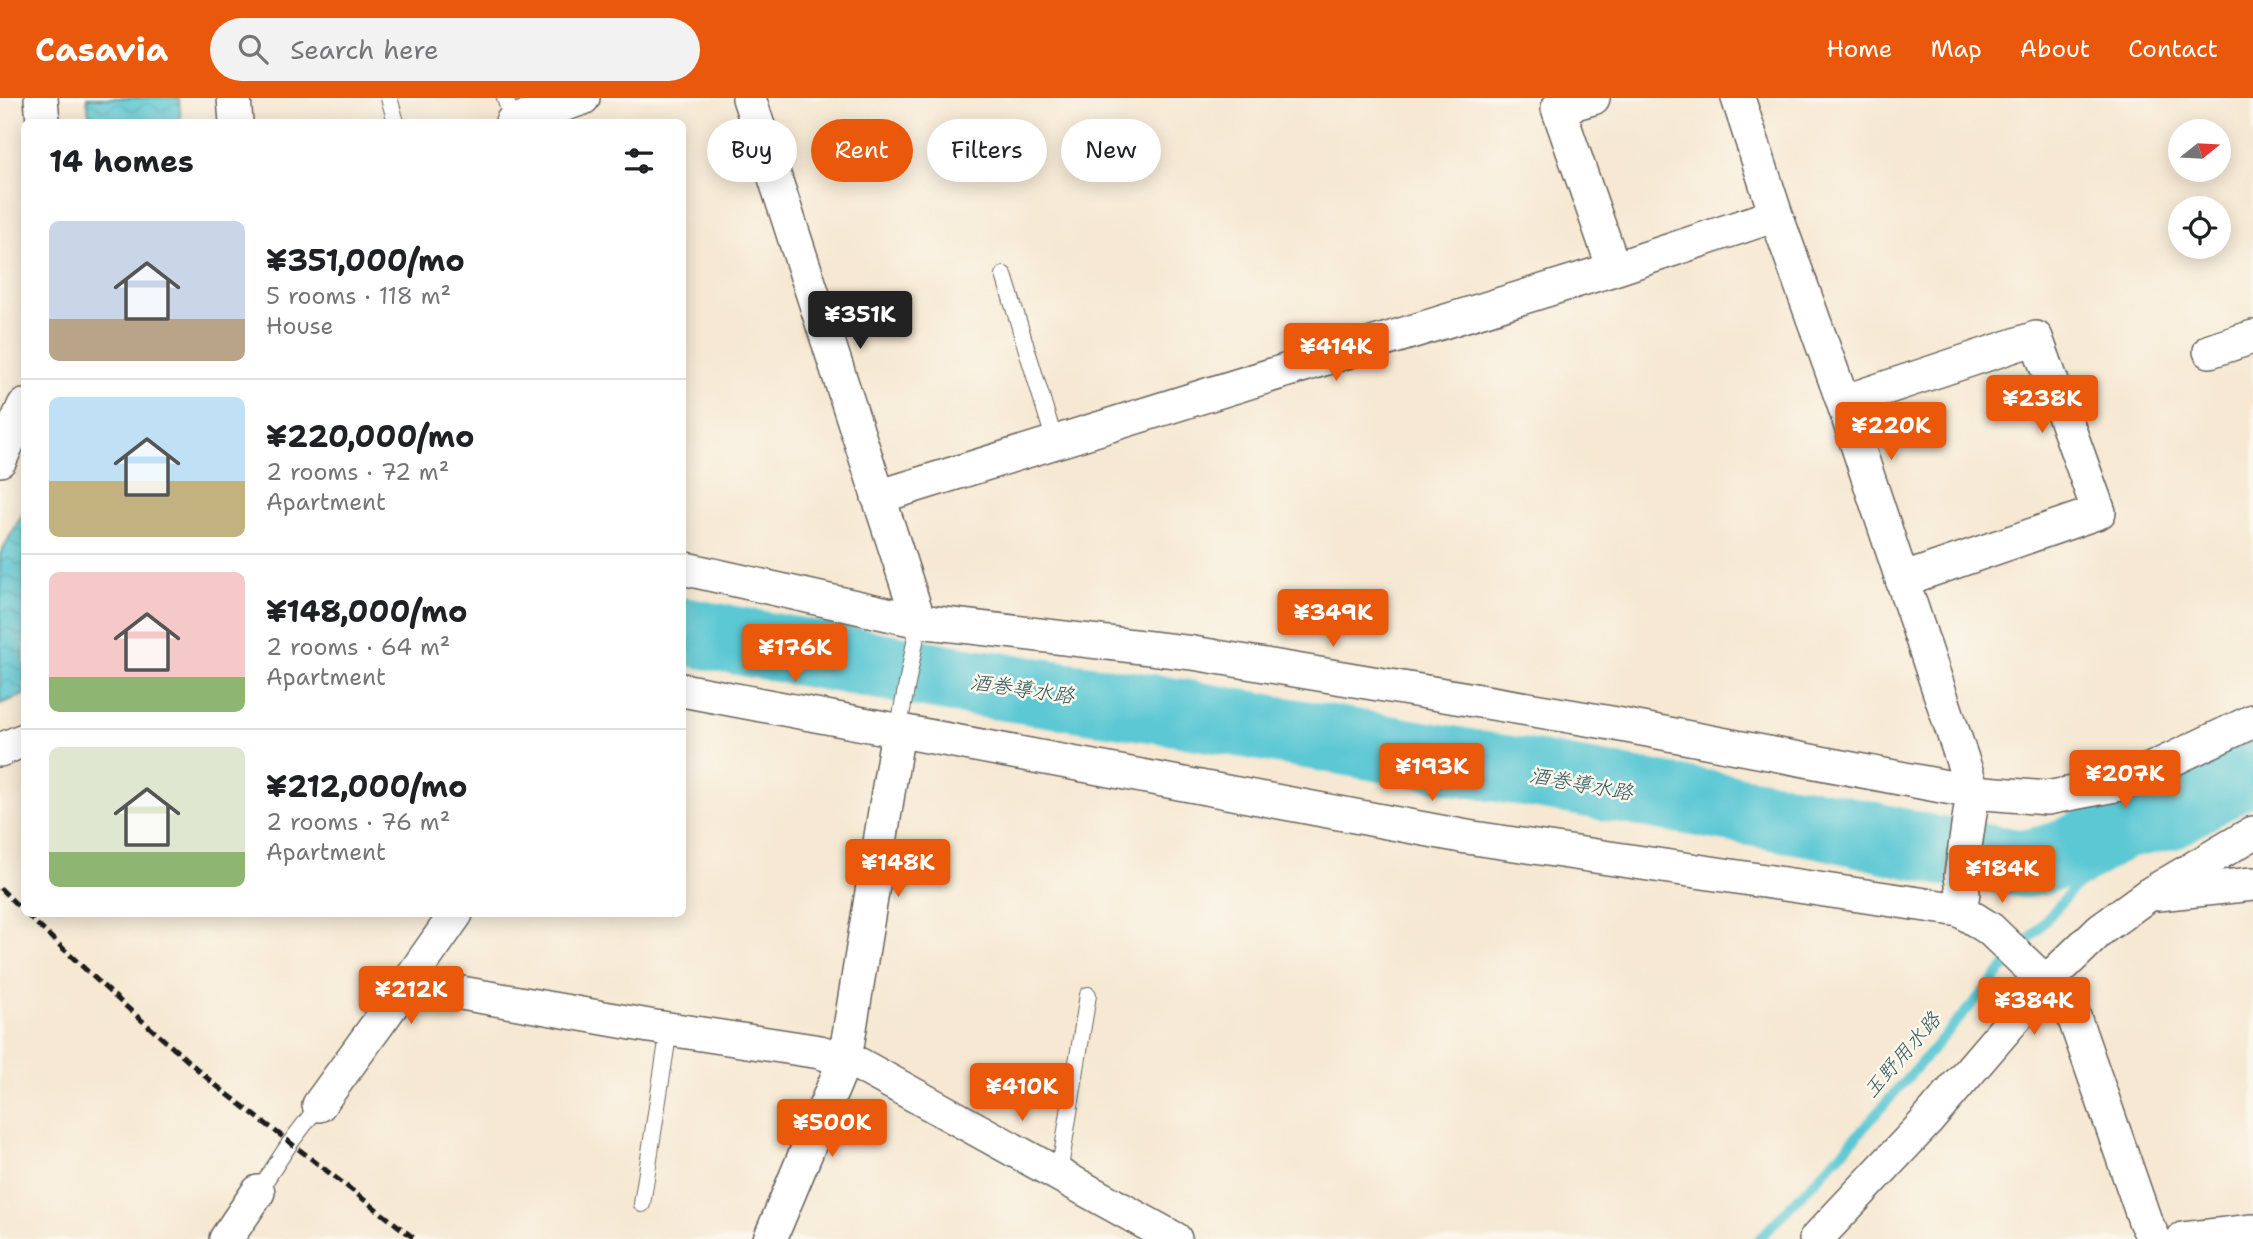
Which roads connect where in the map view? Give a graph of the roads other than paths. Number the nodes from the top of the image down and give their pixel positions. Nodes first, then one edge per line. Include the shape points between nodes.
1 (41, 98) edge
2 (234, 98) edge
3 (389, 98) edge
4 (505, 98) edge
5 (583, 98) edge
6 (749, 98) edge
7 (1593, 98) edge
8 (1738, 98) edge
9 (43, 119) edge
10 (236, 119) edge
11 (395, 119) edge
12 (512, 119) edge
13 (522, 119) edge
14 (1776, 215) junction
15 (1614, 269) junction
16 (1004, 275) dead end
17 (2253, 337) edge
18 (2210, 351) dead end
19 (1843, 402) junction
20 (21, 413) edge
21 (1055, 442) junction
22 (0, 460) edge
23 (878, 498) junction
24 (686, 569) edge
25 (1902, 580) junction
26 (918, 633) junction
27 (686, 691) edge
28 (901, 718) junction
29 (2253, 721) edge
30 (21, 741) edge
31 (0, 750) edge
32 (1973, 792) junction
33 (2253, 833) edge
34 (2253, 884) edge
35 (2148, 895) junction
36 (1960, 910) junction
37 (454, 917) edge
38 (2026, 965) junction
39 (410, 981) junction
40 (1088, 995) dead end
41 (669, 1029) junction
42 (845, 1059) junction
43 (319, 1105) joint
44 (1059, 1174) junction
45 (258, 1192) joint
46 (642, 1204) dead end
47 (2253, 1231) edge
48 (226, 1239) edge
49 (770, 1239) edge
50 (1175, 1239) edge
51 (1816, 1239) edge
52 (2154, 1239) edge
53 (2183, 1239) edge

1 - 9 street
2 - 10 street
3 - 11 lane
4 - 12 lane
5 - 13 street
6 - 23 street
7 - 15 street via 1558,108
8 - 14 street
14 - 15 street
14 - 19 street
15 - 21 street
16 - 21 lane
17 - 18 street
19 - 25 street
19 - 25 street via 2036,338 2099,512
20 - 22 street
21 - 23 street
23 - 26 street
24 - 26 street
25 - 32 street
26 - 28 lane
26 - 32 street via 1194,653 1624,725
27 - 28 street
28 - 36 street via 1466,837
28 - 42 street
29 - 32 street via 2120,784 2047,799
30 - 31 street
32 - 36 street
33 - 35 street
34 - 35 street
35 - 38 street via 2101,929
36 - 38 street via 1990,929
37 - 39 street
38 - 51 street via 1927,1121
38 - 52 street via 2073,1014
39 - 41 street
39 - 43 street
40 - 44 lane
41 - 42 street
41 - 46 lane
42 - 44 street
42 - 49 street
43 - 45 lane
44 - 50 street
45 - 48 street
47 - 53 street

